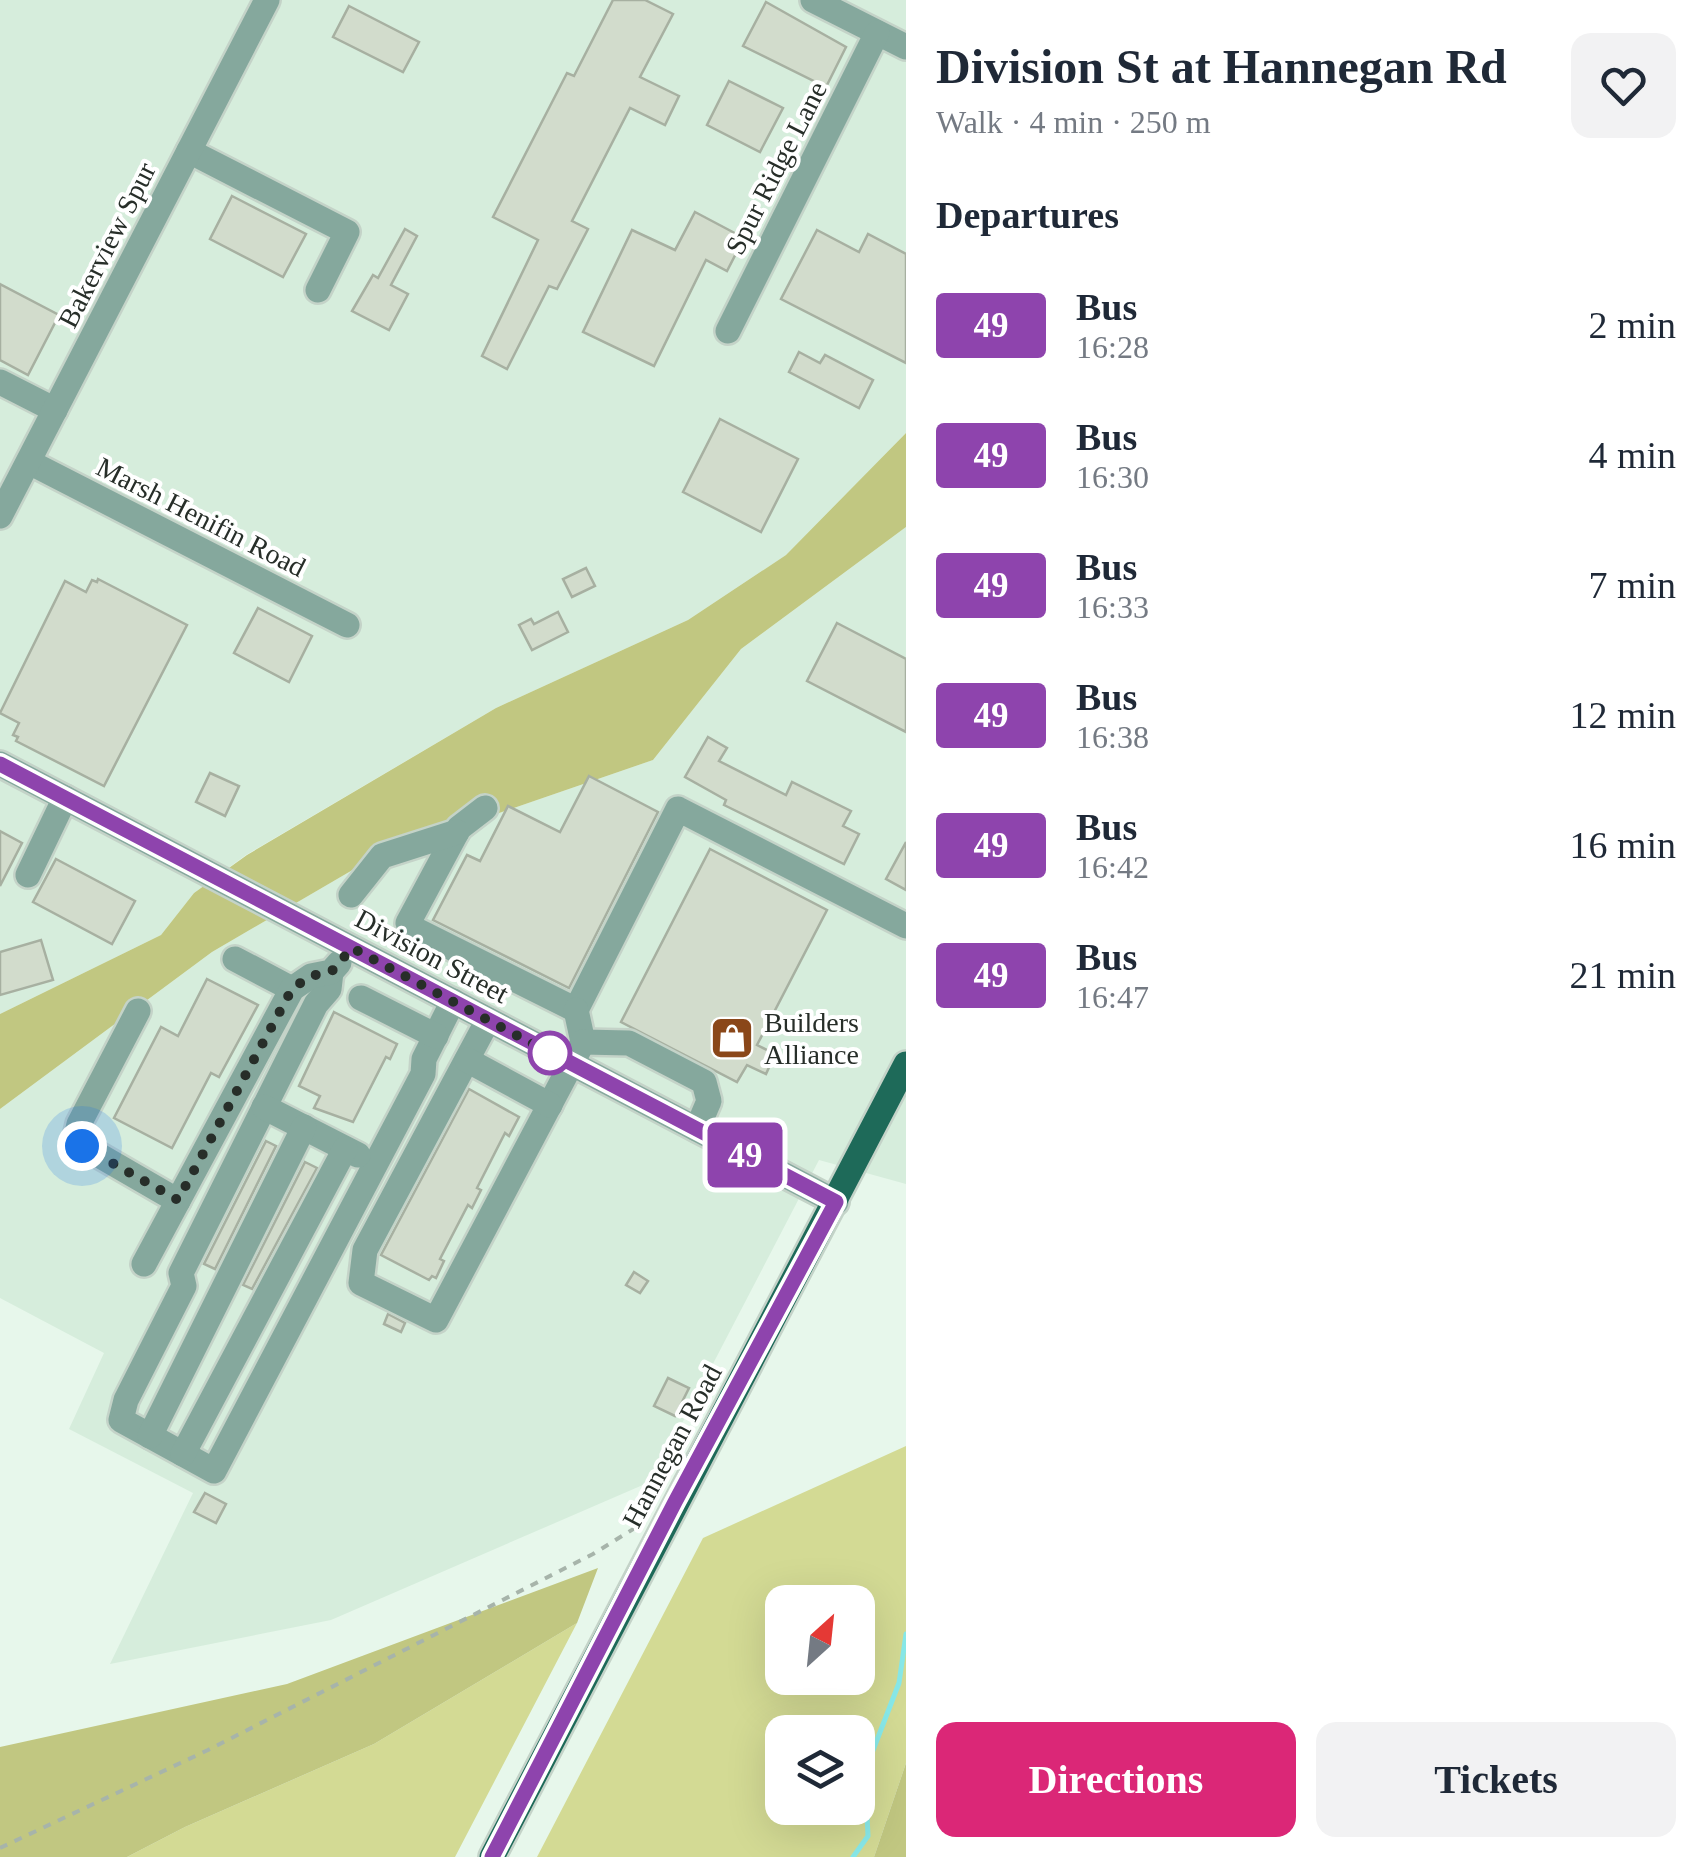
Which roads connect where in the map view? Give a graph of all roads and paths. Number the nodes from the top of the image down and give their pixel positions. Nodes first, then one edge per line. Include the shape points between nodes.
1 (267, 0) edge
2 (813, 0) edge
3 (878, 33) junction
4 (906, 46) edge
5 (189, 151) junction
6 (318, 290) dead end
7 (728, 331) dead end
8 (0, 382) edge
9 (56, 410) junction
10 (29, 462) junction
11 (0, 516) edge
12 (347, 624) dead end
13 (0, 764) edge
14 (65, 798) junction
15 (485, 808) dead end
16 (457, 832) junction
17 (28, 874) dead end
18 (352, 895) dead end
19 (906, 926) edge
20 (416, 930) junction
21 (352, 948) junction
22 (235, 958) dead end
23 (394, 970) junction
24 (331, 972) junction
25 (292, 989) junction
26 (361, 998) dead end
27 (453, 1001) junction
28 (576, 1010) junction
29 (138, 1011) dead end
30 (488, 1020) junction
31 (436, 1036) junction
32 (577, 1053) junction
33 (467, 1060) junction
34 (906, 1064) edge
35 (550, 1104) junction
36 (264, 1107) junction
37 (304, 1128) junction
38 (697, 1130) junction
39 (345, 1149) junction
40 (376, 1164) junction
41 (178, 1200) junction
42 (836, 1202) junction
43 (144, 1264) dead end
44 (180, 1272) junction
45 (219, 1296) junction
46 (150, 1436) junction
47 (183, 1454) junction
48 (642, 1523) dead end
49 (0, 1848) edge
50 (492, 1857) edge

1 - 5 street, Bakerview Spur
2 - 3 street
3 - 4 street
3 - 7 street, Spur Ridge Lane
5 - 6 street via 347,232
5 - 9 street, Bakerview Spur
8 - 9 street
9 - 10 street, Bakerview Spur
10 - 11 street, Bakerview Spur
10 - 12 street, Marsh Henifin Road
13 - 14 street, Division Street
14 - 17 street
14 - 21 street, Division Street
15 - 16 street
16 - 18 street via 382,856
16 - 20 street via 408,923
19 - 28 street via 678,809
20 - 23 street
20 - 28 street
21 - 23 street, Division Street
21 - 24 street
22 - 25 street
23 - 27 street, Division Street
24 - 25 street
24 - 36 street via 330,989
25 - 41 street
26 - 31 street
27 - 30 street, Division Street
27 - 31 street
28 - 32 street
29 - 41 street via 76,1137
30 - 32 street, Division Street
30 - 33 street
31 - 40 street
32 - 35 street
32 - 38 street, Division Street
32 - 38 street via 629,1043 704,1082 709,1101
33 - 35 street
33 - 35 street via 365,1250 361,1283 436,1320
34 - 42 main road, Hannegan Road
36 - 37 street
36 - 44 street
37 - 39 street
37 - 45 street
38 - 42 street, Division Street
39 - 40 street
39 - 47 street
40 - 47 street via 214,1471
41 - 43 street
42 - 50 main road, Hannegan Road
44 - 45 street
44 - 46 street via 184,1286 120,1420
45 - 46 street
46 - 47 street
48 - 49 path via 260,1724

